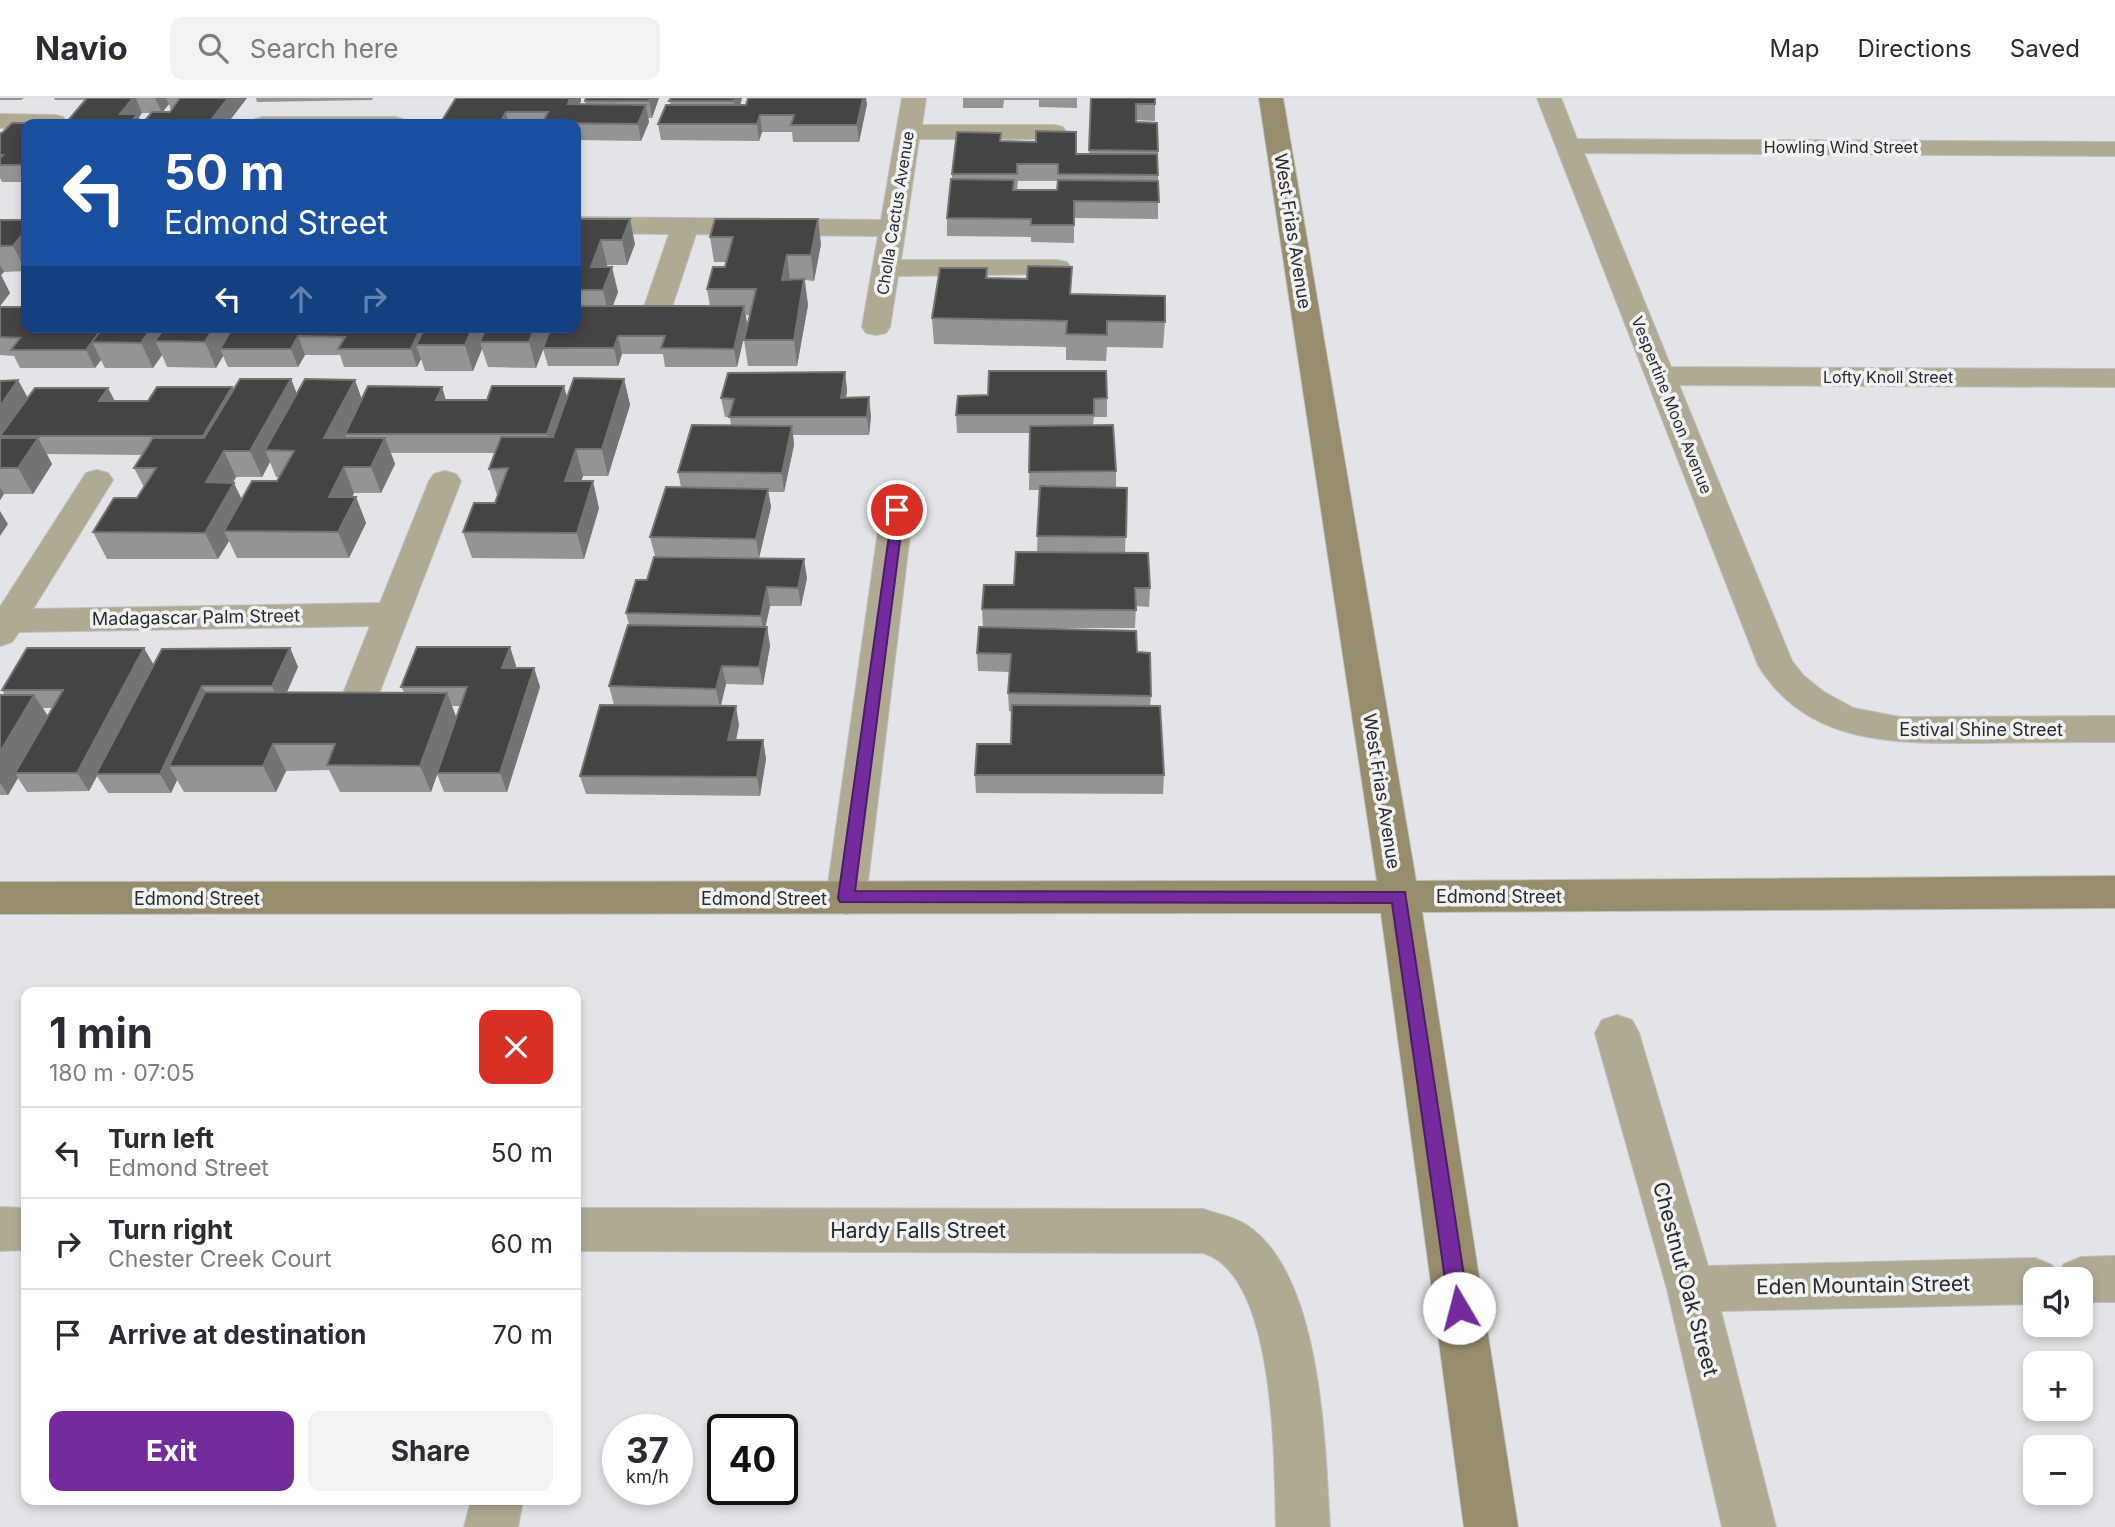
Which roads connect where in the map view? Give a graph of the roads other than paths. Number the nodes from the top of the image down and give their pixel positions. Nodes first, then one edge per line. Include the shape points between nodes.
1 (914, 98) edge
2 (1271, 98) edge
3 (1549, 98) edge
4 (399, 118) edge
5 (376, 119) edge
6 (0, 121) edge
7 (21, 121) edge
8 (909, 132) junction
9 (1054, 132) edge
10 (1568, 146) junction
11 (2115, 149) edge
12 (581, 225) edge
13 (685, 226) junction
14 (893, 228) junction
15 (886, 268) junction
16 (1057, 268) edge
17 (658, 307) edge
18 (876, 327) dead end
19 (1660, 376) junction
20 (2115, 378) edge
21 (97, 480) dead end
22 (445, 481) dead end
23 (897, 510) dead end
24 (392, 614) junction
25 (3, 625) edge
26 (362, 691) edge
27 (1811, 701) joint
28 (2115, 729) edge
29 (2115, 891) edge
30 (1399, 897) junction
31 (0, 898) edge
32 (846, 898) junction
33 (1617, 1033) dead end
34 (0, 1229) edge
35 (21, 1229) edge
36 (581, 1229) edge
37 (2115, 1279) edge
38 (2093, 1280) edge
39 (2023, 1281) edge
40 (1691, 1289) junction
41 (496, 1505) edge
42 (491, 1527) edge
43 (1303, 1527) edge
44 (1491, 1527) edge
45 (1748, 1527) edge

1 - 8 street, Cholla Cactus Avenue
2 - 30 street, West Frias Avenue
3 - 10 street, Vespertine Moon Avenue
4 - 5 street
6 - 7 street
8 - 9 street
8 - 14 street, Cholla Cactus Avenue
10 - 11 street, Howling Wind Street
10 - 19 street, Vespertine Moon Avenue
12 - 13 street
13 - 14 street
13 - 17 street
14 - 15 street, Cholla Cactus Avenue
15 - 16 street
15 - 18 street, Cholla Cactus Avenue
19 - 20 street, Lofty Knoll Street
19 - 27 street, Vespertine Moon Avenue via 1776,665
21 - 25 street
22 - 24 street
23 - 32 street
24 - 25 street, Madagascar Palm Street
24 - 26 street
27 - 28 street, Estival Shine Street via 1842,718 1900,730
29 - 30 street, Edmond Street
30 - 32 street, Edmond Street
30 - 44 street, West Frias Avenue
31 - 32 street, Edmond Street
33 - 40 street, Chestnut Oak Street
34 - 35 street
36 - 43 street, Hardy Falls Street via 1203,1231 1231,1241 1250,1260 1266,1289 1287,1343
37 - 38 street
39 - 40 street, Eden Mountain Street
40 - 45 street, Chestnut Oak Street
41 - 42 street

